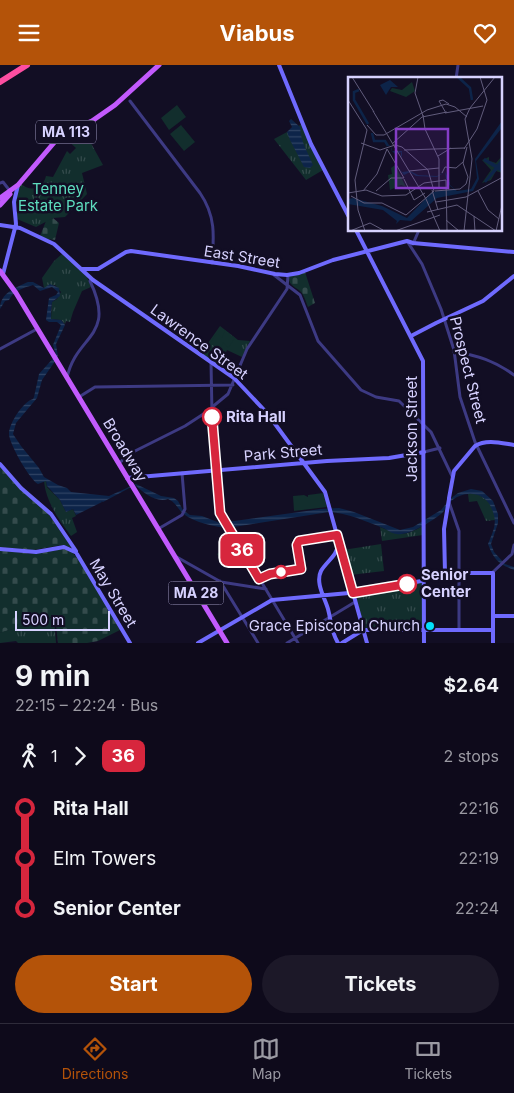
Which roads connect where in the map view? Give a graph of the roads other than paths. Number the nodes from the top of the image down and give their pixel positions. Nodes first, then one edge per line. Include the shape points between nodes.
1 (19, 65) edge
2 (27, 65) edge
3 (159, 65) edge
4 (279, 65) edge
5 (0, 77) edge
6 (0, 82) edge
7 (126, 97) junction
8 (130, 101) joint
9 (3, 183) edge
10 (18, 185) junction
11 (11, 191) junction
12 (0, 198) edge
13 (0, 205) edge
14 (348, 215) edge
15 (0, 225) edge
16 (15, 226) junction
17 (357, 231) edge
18 (419, 231) edge
19 (407, 241) junction
20 (414, 243) junction
21 (413, 250) junction
22 (367, 251) junction
23 (514, 252) edge
24 (212, 263) junction
25 (84, 269) junction
26 (1, 272) edge
27 (271, 273) junction
28 (288, 275) junction
29 (514, 276) edge
30 (91, 280) junction
31 (288, 285) junction
32 (444, 319) junction
33 (37, 329) junction
34 (422, 331) junction
35 (412, 337) junction
36 (0, 349) edge
37 (419, 351) junction
38 (454, 352) junction
39 (211, 362) junction
40 (514, 375) edge
41 (67, 378) junction
42 (235, 379) junction
43 (212, 385) junction
44 (233, 385) junction
45 (78, 397) junction
46 (212, 407) junction
47 (424, 426) junction
48 (476, 445) junction
49 (514, 445) edge
50 (440, 449) junction
51 (424, 452) junction
52 (118, 463) junction
53 (304, 463) junction
54 (0, 464) edge
55 (459, 465) junction
56 (449, 467) junction
57 (216, 471) junction
58 (182, 473) junction
59 (452, 475) junction
60 (127, 477) junction
61 (449, 507) junction
62 (514, 523) edge
63 (158, 529) junction
64 (337, 535) junction
65 (514, 545) edge
66 (0, 549) edge
67 (76, 552) junction
68 (172, 554) junction
69 (334, 554) junction
70 (342, 554) junction
71 (459, 572) junction
72 (444, 573) junction
73 (493, 573) junction
74 (424, 580) junction
75 (220, 581) junction
76 (264, 589) junction
77 (353, 593) junction
78 (323, 596) junction
79 (272, 600) junction
80 (355, 601) junction
81 (494, 616) junction
82 (514, 616) edge
83 (329, 617) junction
84 (243, 618) junction
85 (424, 630) junction
86 (459, 630) junction
87 (493, 630) junction
88 (364, 631) junction
89 (220, 632) junction
90 (295, 638) junction
91 (130, 643) edge
92 (198, 643) edge
93 (227, 643) edge
94 (258, 643) edge
95 (287, 643) edge
96 (298, 643) edge
97 (338, 643) edge
98 (342, 643) edge
99 (367, 643) edge
100 (424, 643) edge
101 (493, 643) edge

1 - 5 highway
2 - 6 highway
3 - 7 main road, MA 113
4 - 14 main road via 314,150
7 - 8 main road
7 - 10 main road, MA 113 via 92,121 58,138
8 - 24 street via 210,209 214,228
9 - 11 street
10 - 11 main road, MA 113
10 - 16 main road via 14,202
11 - 12 main road, MA 113
11 - 13 main road, MA 113
15 - 16 main road, Lawrence Street
16 - 25 main road, Lawrence Street via 54,244
16 - 26 main road
17 - 22 main road, Jackson Street
18 - 20 street
19 - 20 main road, East Street
19 - 21 street, Prospect Street
19 - 22 main road, East Street
20 - 21 street
20 - 23 main road, East Street
21 - 32 street, Prospect Street via 429,278
22 - 28 main road, East Street
22 - 35 main road, Jackson Street
24 - 25 main road, East Street via 131,251 98,269
24 - 27 main road, East Street
25 - 30 main road, Lawrence Street
26 - 33 main road, Broadway / MA 28
27 - 28 main road, East Street
27 - 31 street
28 - 31 street
29 - 32 main road via 482,301
30 - 39 main road, Lawrence Street
30 - 41 street via 98,304 98,321 94,333 71,365
31 - 42 street via 249,346
31 - 47 street via 303,298 318,341 361,390 376,397 399,401
32 - 34 main road
32 - 38 street, Prospect Street
33 - 36 street
33 - 41 main road, Broadway / MA 28
34 - 35 main road
34 - 37 main road via 416,339
35 - 37 main road, Jackson Street
37 - 47 main road, Jackson Street via 423,364
38 - 40 street via 483,357
38 - 48 street, Prospect Street via 460,397
39 - 42 main road, Lawrence Street
39 - 43 street
41 - 45 main road, Broadway / MA 28
42 - 44 street
42 - 53 main road, Lawrence Street via 267,413
43 - 44 street
43 - 45 street via 95,387
43 - 46 street
44 - 46 street via 228,394
45 - 52 main road, Broadway / MA 28
46 - 52 street
46 - 57 street
47 - 50 street
47 - 51 main road, Jackson Street
48 - 49 main road via 490,442
48 - 55 main road
48 - 62 street, Prospect Street
50 - 51 street, Park Street
50 - 56 street
51 - 53 main road, Park Street via 389,458
51 - 74 main road, Jackson Street
52 - 60 main road, Broadway / MA 28
53 - 57 main road, Park Street
53 - 64 main road, Lawrence Street via 324,489
54 - 67 main road, May Street via 50,514
55 - 56 street
55 - 59 main road
56 - 59 street
57 - 58 main road, Park Street
57 - 76 street via 220,513
58 - 60 main road, Park Street
58 - 63 street via 185,509 182,515
59 - 61 main road
60 - 63 main road, Broadway / MA 28
61 - 71 street via 459,530
61 - 72 main road via 444,529
63 - 68 main road, Broadway / MA 28
64 - 69 main road via 338,548
64 - 70 main road, Lawrence Street
65 - 73 street via 513,552
66 - 67 main road via 36,552 61,547
67 - 91 main road, May Street
68 - 75 street
68 - 89 main road, Broadway / MA 28
69 - 70 main road
69 - 78 main road via 320,574
70 - 77 main road, Lawrence Street
71 - 72 main road
71 - 73 main road
71 - 86 street
72 - 74 main road
73 - 81 main road
74 - 77 main road
74 - 85 main road, Jackson Street
75 - 76 street
75 - 84 street
76 - 79 street
77 - 78 main road
77 - 80 main road, Lawrence Street
78 - 79 main road
78 - 83 main road
79 - 84 main road
79 - 90 street
80 - 83 street
80 - 88 main road, Lawrence Street
81 - 82 main road
81 - 87 main road
83 - 90 street
83 - 97 main road
84 - 89 main road
84 - 94 street
85 - 86 main road
85 - 88 main road
85 - 100 main road, Jackson Street
86 - 87 main road
87 - 101 main road
88 - 98 main road
88 - 99 main road, Lawrence Street
89 - 92 main road
89 - 93 main road, Broadway / MA 28
90 - 95 street
90 - 96 street

